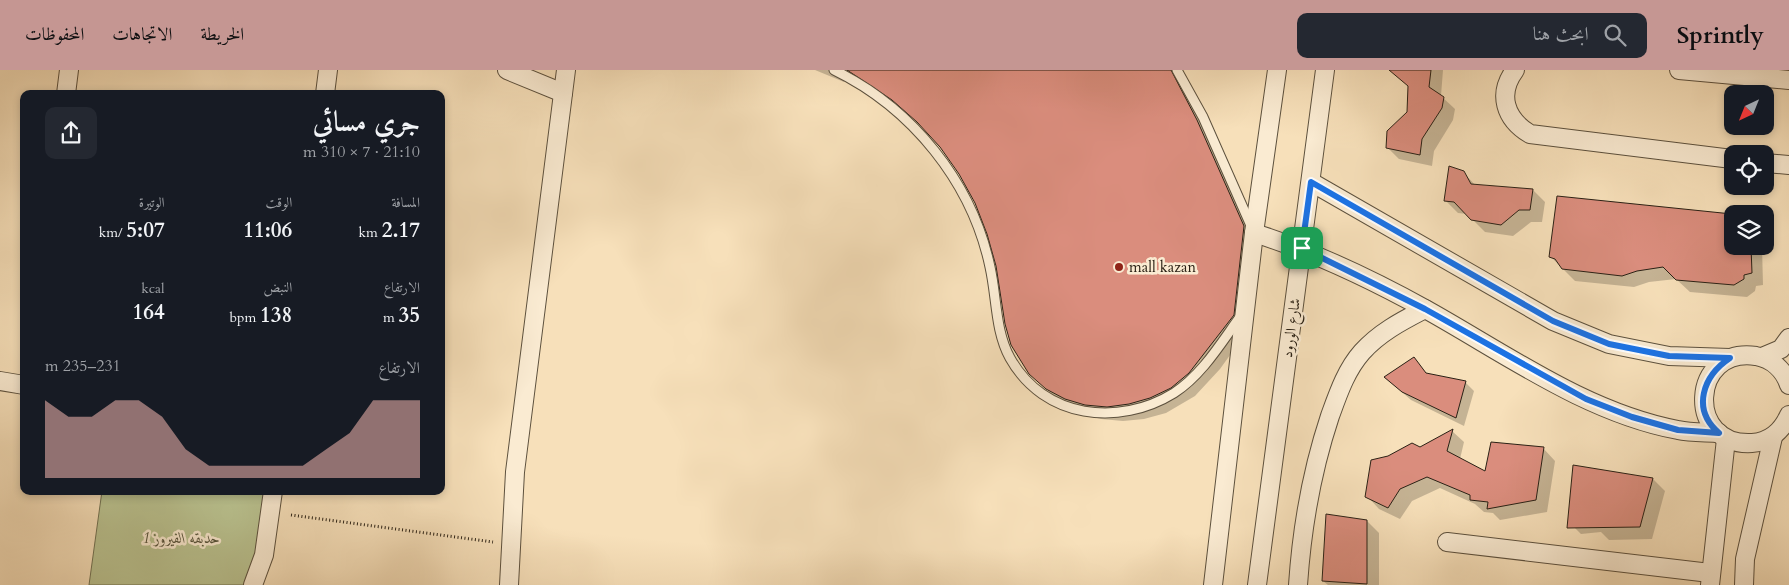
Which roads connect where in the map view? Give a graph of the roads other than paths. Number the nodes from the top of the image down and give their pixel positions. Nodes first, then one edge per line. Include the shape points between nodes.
1 (69, 70) edge
2 (328, 70) edge
3 (507, 70) edge
4 (566, 70) edge
5 (834, 70) edge
6 (1177, 70) edge
7 (1277, 70) edge
8 (1325, 70) edge
9 (1515, 70) edge
10 (1679, 70) edge
11 (1789, 80) edge
12 (66, 90) edge
13 (325, 90) edge
14 (563, 93) junction
15 (1724, 158) edge
16 (1774, 163) edge
17 (1789, 165) edge
18 (1311, 182) junction
19 (1254, 233) junction
20 (1302, 248) junction
21 (1425, 309) junction
22 (1245, 310) junction
23 (1789, 338) edge
24 (1730, 358) junction
25 (1776, 363) edge
26 (0, 381) edge
27 (20, 384) edge
28 (1789, 385) edge
29 (1784, 425) edge
30 (1723, 436) junction
31 (272, 495) edge
32 (1447, 542) dead end
33 (1710, 579) edge
34 (253, 585) edge
35 (509, 585) edge
36 (1212, 585) edge
37 (1256, 585) edge
38 (1298, 585) edge
39 (1744, 585) edge

1 - 12 street
2 - 13 street
3 - 14 street
4 - 14 street
5 - 22 lane via 888,104 908,121 943,162 971,210 982,238 990,266 1002,343 1022,376 1048,398 1079,412 1099,414 1123,413 1150,405 1175,392 1196,375
6 - 19 lane via 1203,117
7 - 19 street
8 - 18 street, شارع الورود
9 - 15 street via 1508,79 1505,105 1518,127 1530,134
10 - 11 street
14 - 35 street via 515,472
16 - 17 street
18 - 20 street, شارع الورود
18 - 24 street via 1553,321 1609,344 1669,356
19 - 20 street
19 - 22 street
20 - 21 street
20 - 37 street, شارع الورود
21 - 30 street via 1586,399 1678,430
21 - 38 street via 1390,326 1362,352 1341,385 1317,456 1302,528
22 - 36 street
23 - 25 street
24 - 25 street via 1746,355
24 - 30 street via 1711,374 1703,397 1705,414
25 - 28 street
26 - 27 street
29 - 30 street via 1758,443 1742,444
29 - 39 street via 1745,559
30 - 33 street
31 - 34 street via 264,555
32 - 33 street

